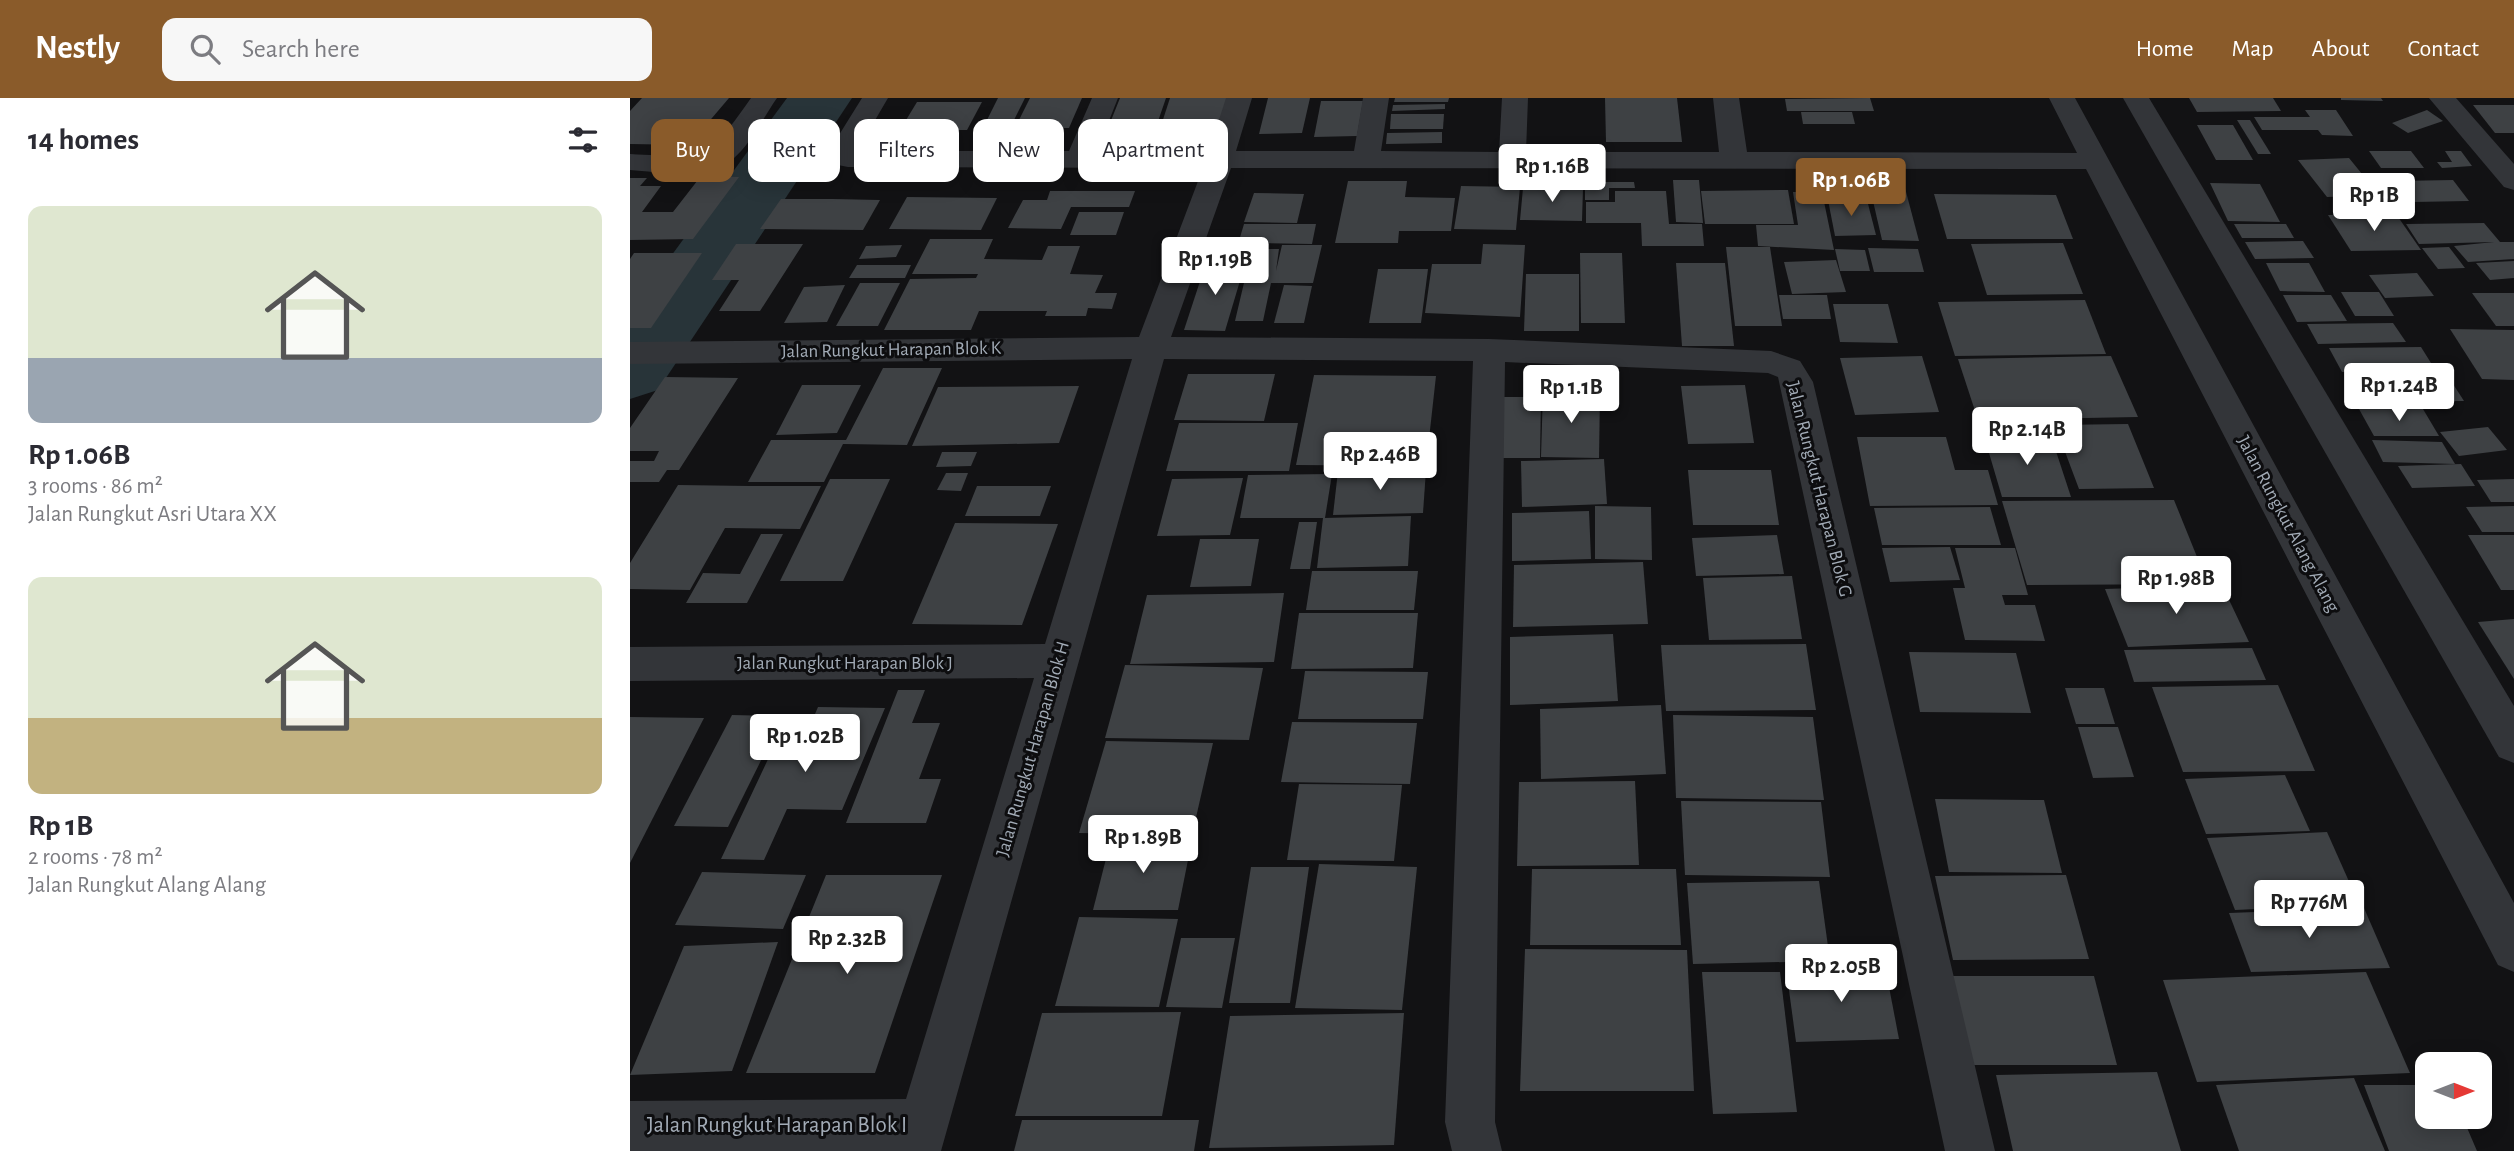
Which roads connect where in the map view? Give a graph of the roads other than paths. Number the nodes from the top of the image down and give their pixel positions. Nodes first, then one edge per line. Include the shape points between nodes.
1 (764, 98) edge
2 (875, 98) edge
3 (1105, 98) edge
4 (1239, 98) edge
5 (1376, 98) edge
6 (1515, 98) edge
7 (1726, 98) edge
8 (2062, 98) edge
9 (2136, 98) edge
10 (2442, 98) edge
11 (1096, 119) edge
12 (1228, 134) edge
13 (1228, 160) edge
14 (1366, 160) junction
15 (1512, 160) junction
16 (1734, 160) junction
17 (1078, 161) edge
18 (2095, 161) junction
19 (630, 162) edge
20 (2514, 181) edge
21 (1212, 182) edge
22 (1151, 348) junction
23 (1489, 350) junction
24 (630, 353) edge
25 (1059, 661) junction
26 (630, 664) edge
27 (2514, 744) edge
28 (2514, 949) edge
29 (630, 1126) edge
30 (920, 1137) edge
31 (1477, 1151) edge
32 (1970, 1151) edge

1 - 19 street via 718,157 694,163
2 - 17 street via 843,151 848,159
3 - 11 street
4 - 12 street, Jalan Rungkut Harapan Blok H
5 - 14 street
6 - 15 street
7 - 16 street
8 - 18 street, Jalan Rungkut Alang Alang
9 - 27 street
10 - 20 street
13 - 14 street
14 - 15 street
15 - 16 street
16 - 18 street
18 - 28 street, Jalan Rungkut Alang Alang
21 - 22 street, Jalan Rungkut Harapan Blok H
22 - 23 street, Jalan Rungkut Harapan Blok G
22 - 24 street, Jalan Rungkut Harapan Blok K
22 - 25 street, Jalan Rungkut Harapan Blok H
23 - 31 street via 1470,1122
23 - 32 street, Jalan Rungkut Harapan Blok G via 1771,362 1789,369 1797,382
25 - 26 street, Jalan Rungkut Harapan Blok J
25 - 30 street, Jalan Rungkut Harapan Blok H
29 - 30 street, Jalan Rungkut Harapan Blok I

